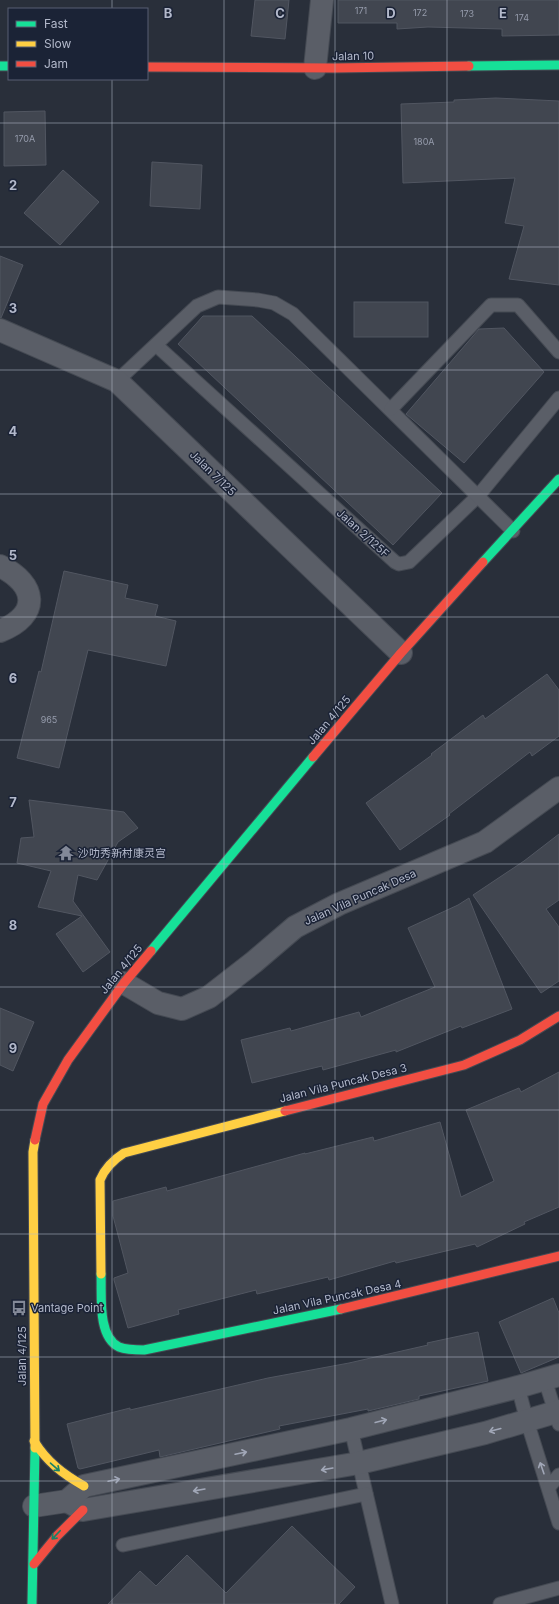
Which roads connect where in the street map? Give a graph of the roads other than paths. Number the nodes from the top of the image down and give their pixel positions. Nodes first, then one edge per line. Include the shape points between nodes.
1 (322, 0) edge
2 (559, 65) edge
3 (148, 67) edge
4 (315, 68) junction
5 (0, 330) edge
6 (156, 345) junction
7 (559, 352) edge
8 (117, 380) junction
9 (559, 398) edge
10 (391, 409) junction
11 (559, 479) edge
12 (478, 496) junction
13 (513, 531) junction
14 (0, 566) edge
15 (0, 631) edge
16 (401, 653) junction
17 (559, 788) edge
18 (124, 983) junction
19 (559, 1016) edge
20 (559, 1256) edge
21 (119, 1348) joint
22 (552, 1377) edge
23 (518, 1387) junction
24 (558, 1416) edge
25 (527, 1421) junction
26 (351, 1429) junction
27 (34, 1441) junction
28 (359, 1463) junction
29 (559, 1475) edge
30 (84, 1486) junction
31 (549, 1487) junction
32 (366, 1494) junction
33 (34, 1506) junction
34 (75, 1506) junction
35 (559, 1523) edge
36 (123, 1545) dead end
37 (34, 1564) junction
38 (559, 1588) edge
39 (32, 1604) edge
40 (392, 1604) edge
41 (500, 1604) edge

1 - 4 street
2 - 4 street, Jalan 10
3 - 4 street, Jalan 10
5 - 8 street, Jalan 7/125
6 - 8 lane
6 - 10 lane via 197,306 218,297 274,303 293,314
6 - 12 lane, Jalan 2/125F via 399,564 409,562
7 - 10 lane via 518,305 490,305
8 - 16 street, Jalan 7/125
9 - 12 lane, Jalan 2/125F
10 - 12 lane
11 - 13 street, Jalan 4/125
12 - 13 lane
13 - 16 street, Jalan 4/125
14 - 15 street via 23,582 29,591 28,607 21,617 10,627
16 - 18 street, Jalan 4/125
17 - 18 street, Jalan Vila Puncak Desa via 485,842 339,904 295,927 210,997 182,1008 158,1003
18 - 27 street, Jalan 4/125 via 68,1060 42,1104 33,1152
19 - 21 street, Jalan Vila Puncak Desa 3 via 520,1040 464,1065 124,1152 112,1161 100,1180 102,1315 105,1330
20 - 21 street, Jalan Vila Puncak Desa 4 via 341,1309 144,1350 131,1351
22 - 23 street
22 - 24 lane
23 - 25 lane
26 -> 23 street
24 - 25 street
25 -> 28 street
31 -> 25 lane
26 - 28 lane
30 -> 26 street
27 -> 30 street via 43,1456 56,1469
27 - 33 street, Jalan 4/125
28 - 32 lane
28 -> 34 street
29 - 31 lane
30 - 34 street
31 - 35 lane
32 - 36 lane
32 - 40 lane
33 - 34 street
33 - 37 street, Jalan 4/125
34 -> 37 street
37 - 39 street, Jalan 4/125
38 - 41 lane

